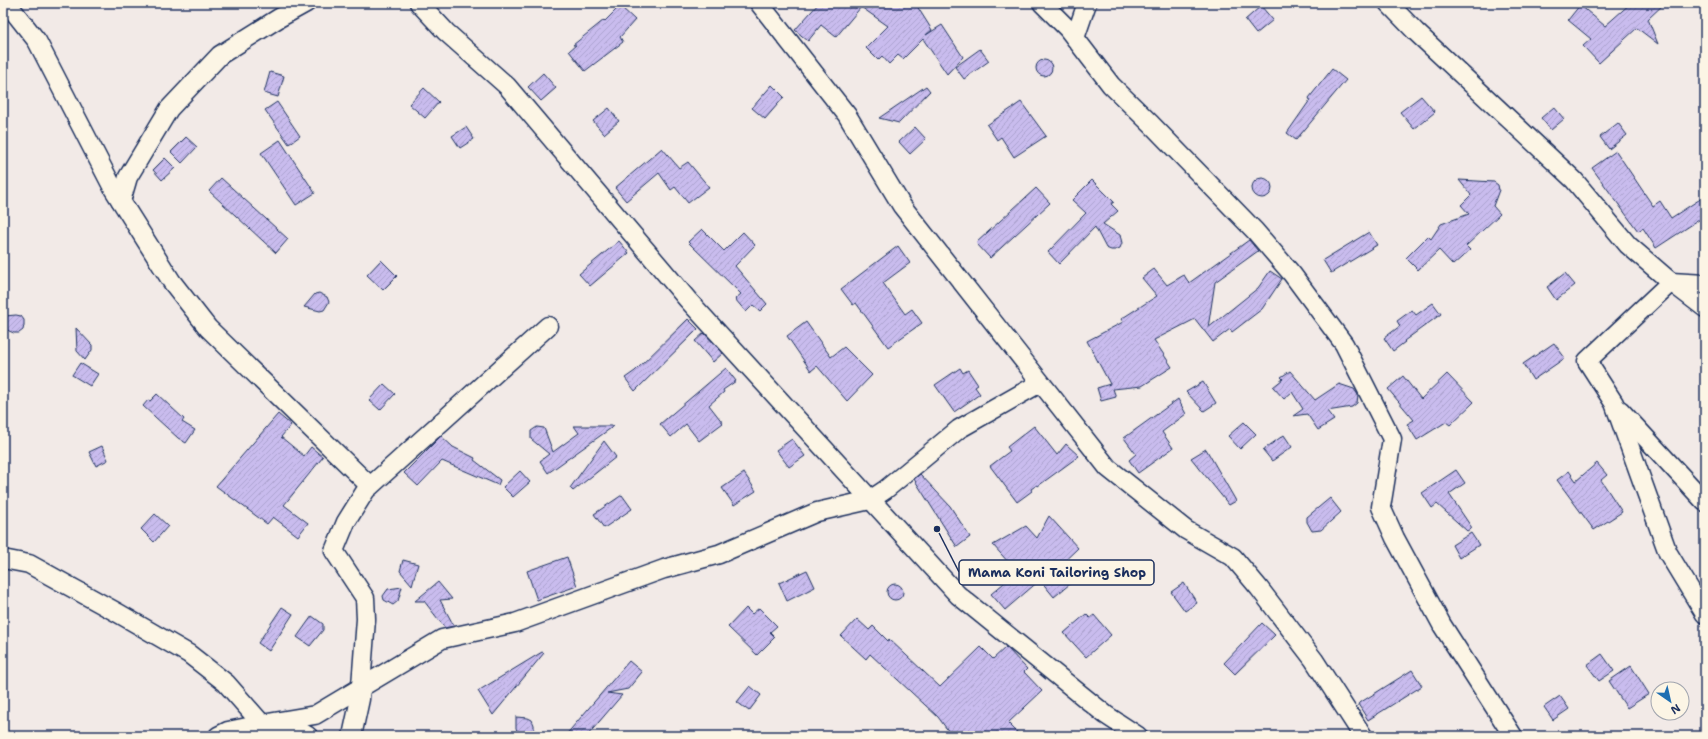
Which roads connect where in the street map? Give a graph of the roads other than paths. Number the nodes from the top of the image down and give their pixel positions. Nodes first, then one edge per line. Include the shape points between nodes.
1 (7, 3) edge
2 (306, 3) edge
3 (419, 3) edge
4 (759, 3) edge
5 (1042, 3) edge
6 (1087, 3) edge
7 (1388, 3) edge
8 (1075, 38) junction
9 (122, 201) junction
10 (1671, 282) junction
11 (1705, 284) edge
12 (1705, 308) edge
13 (548, 326) dead end
14 (1040, 382) junction
15 (1614, 403) junction
16 (370, 486) junction
17 (870, 500) junction
18 (1705, 502) edge
19 (3, 559) edge
20 (1705, 614) edge
21 (361, 686) junction
22 (262, 724) junction
23 (218, 736) edge
24 (308, 736) edge
25 (352, 736) edge
26 (1138, 736) edge
27 (1364, 736) edge
28 (1512, 736) edge

1 - 9 street via 37,41
2 - 9 street via 220,55 169,109 128,177
3 - 17 street via 446,32 507,86 688,300
4 - 14 street via 847,115 902,206
5 - 8 street
6 - 8 street
7 - 10 street via 1574,180 1628,245
8 - 28 street via 1111,85 1255,231 1283,263 1344,344 1392,440 1381,507 1442,625
9 - 16 street via 172,282 208,328
10 - 11 street
10 - 12 street
10 - 15 street via 1587,362
13 - 16 street
14 - 17 street via 959,429
14 - 27 street via 1108,468 1186,530 1233,557 1314,660
15 - 18 street
15 - 20 street via 1668,553
16 - 21 street via 346,522 334,551 365,598
17 - 21 street via 817,512 719,554 664,569 515,623 442,639
17 - 26 street via 958,595 1106,715
19 - 22 street via 30,564 189,654 226,683
21 - 22 street via 315,714
21 - 25 street
22 - 23 street
22 - 24 street via 298,730

